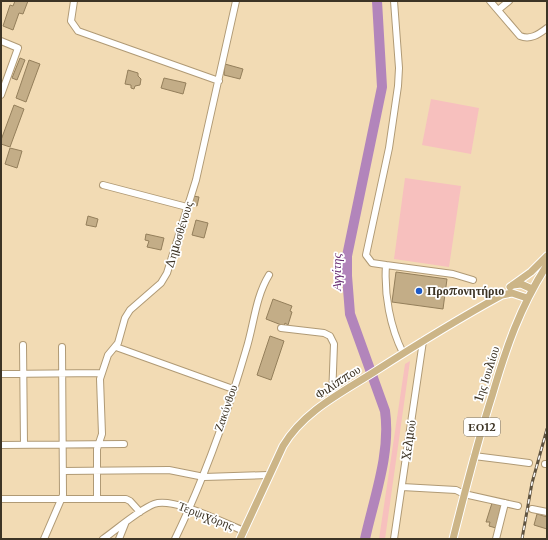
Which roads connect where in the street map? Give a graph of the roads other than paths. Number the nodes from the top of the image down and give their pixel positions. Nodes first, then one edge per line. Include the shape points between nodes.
1 (74, 1) edge
2 (236, 1) edge
3 (394, 1) edge
4 (490, 1) edge
5 (509, 1) edge
6 (498, 10) junction
7 (547, 28) edge
8 (1, 41) edge
9 (218, 81) junction
10 (1, 95) edge
11 (103, 185) dead end
12 (187, 207) junction
13 (547, 256) edge
14 (386, 265) junction
15 (547, 265) edge
16 (269, 275) dead end
17 (473, 280) dead end
18 (510, 287) junction
19 (532, 289) junction
20 (502, 295) junction
21 (527, 298) junction
22 (281, 328) dead end
23 (423, 340) junction
24 (23, 345) dead end
25 (62, 346) dead end
26 (116, 347) junction
27 (403, 353) junction
28 (62, 372) junction
29 (23, 373) junction
30 (102, 373) junction
31 (1, 374) edge
32 (233, 390) junction
33 (332, 398) junction
34 (63, 444) junction
35 (99, 444) junction
36 (124, 444) dead end
37 (1, 445) edge
38 (24, 445) junction
39 (474, 456) junction
40 (529, 462) dead end
41 (63, 471) junction
42 (98, 471) junction
43 (268, 475) junction
44 (204, 477) junction
45 (402, 487) junction
46 (464, 494) junction
47 (1, 499) edge
48 (62, 499) junction
49 (97, 499) junction
50 (506, 503) junction
51 (518, 506) dead end
52 (190, 509) junction
53 (532, 509) dead end
54 (140, 512) junction
55 (547, 512) edge
56 (126, 523) junction
57 (244, 531) junction
58 (44, 539) edge
59 (103, 539) edge
60 (119, 539) edge
61 (175, 539) edge
62 (240, 539) edge
63 (394, 539) edge
64 (454, 539) edge
65 (496, 539) edge

1 - 9 street via 71,21 78,31
2 - 9 street, Δημοσθένους
3 - 14 street via 398,86 384,175 366,252 367,258 372,262
4 - 6 street
5 - 6 street
6 - 7 street via 520,36 532,37
8 - 10 street via 18,48
9 - 12 street, Δημοσθένους via 196,180
11 - 12 street
12 - 26 street, Δημοσθένους via 166,276 130,310
13 - 18 main road, Φιλίππου
14 - 17 street via 453,274
14 - 27 street via 389,311
15 - 19 main road, ΕΟ12
16 - 32 street, Ζακύνθου via 257,302 246,351
18 - 19 main road via 521,284
18 - 20 main road, Φιλίππου
19 - 21 main road, 1ης Ιουλίου / ΕΟ12
20 - 21 main road via 512,293
20 - 23 main road, Φιλίππου
21 - 39 main road, 1ης Ιουλίου / ΕΟ12 via 511,334
22 - 33 street via 330,336 334,344
23 - 27 main road, Φιλίππου
23 - 45 street, Χελμού
24 - 29 street
25 - 28 street
26 - 30 street, Δημοσθένους via 108,356
26 - 32 street
27 - 33 main road, Φιλίππου
28 - 29 street
28 - 30 street
28 - 34 street
29 - 31 street
29 - 38 street
30 - 35 street, Δημοσθένους via 102,434
32 - 44 street, Ζακύνθου
33 - 43 main road, Φιλίππου via 296,427
34 - 35 street
34 - 38 street
34 - 41 street
35 - 36 street
35 - 42 street, Δημοσθένους
37 - 38 street
39 - 40 street
39 - 46 main road, 1ης Ιουλίου / ΕΟ12
41 - 42 street
41 - 48 street
42 - 44 street via 170,470
42 - 49 street, Δημοσθένους
43 - 44 street
43 - 57 main road, Φιλίππου
44 - 52 street, Ζακύνθου
45 - 46 street via 456,490
45 - 63 street, Χελμού
46 - 50 street
46 - 64 main road, 1ης Ιουλίου / ΕΟ12
47 - 48 street
48 - 49 street
48 - 58 street
49 - 54 street via 127,499
50 - 51 street
50 - 65 street
52 - 54 street, Τερψιχόρης via 160,502
52 - 57 street, Τερψιχόρης
52 - 61 street, Ζακύνθου
53 - 55 street
54 - 56 street, Τερψιχόρης
56 - 59 street, Τερψιχόρης
56 - 60 street
57 - 62 main road, Φιλίππου

